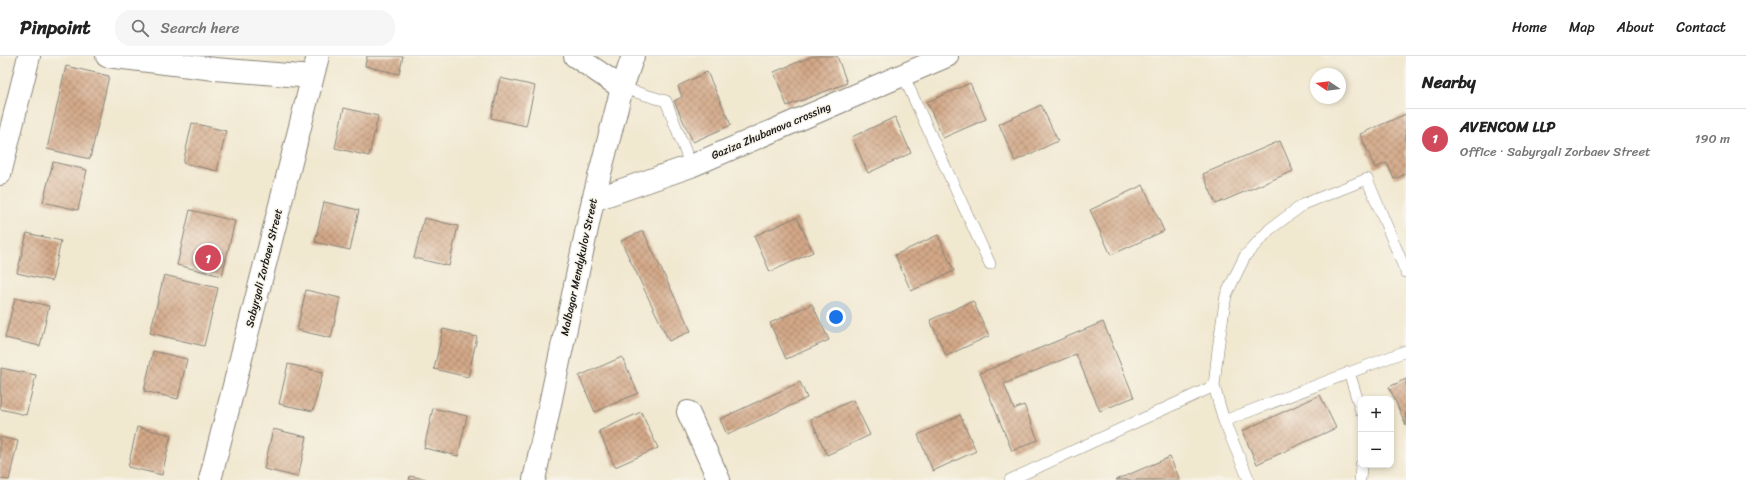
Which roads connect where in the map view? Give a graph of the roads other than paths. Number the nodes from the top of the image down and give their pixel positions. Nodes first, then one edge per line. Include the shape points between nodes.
1 (29, 56) edge
2 (107, 56) edge
3 (318, 56) edge
4 (575, 56) edge
5 (634, 56) edge
6 (947, 56) edge
7 (903, 75) junction
8 (312, 77) junction
9 (622, 88) junction
10 (690, 166) junction
11 (0, 174) edge
12 (593, 200) junction
13 (990, 264) dead end
14 (1406, 272) edge
15 (1406, 350) edge
16 (1349, 372) junction
17 (1214, 386) junction
18 (1358, 401) edge
19 (688, 412) dead end
20 (1224, 421) junction
21 (1361, 468) edge
22 (210, 480) edge
23 (534, 480) edge
24 (718, 480) edge
25 (1010, 480) edge
26 (1250, 480) edge
27 (1360, 480) edge

1 - 11 street
2 - 8 street
3 - 8 street, Sabyrgali Zorbaev Street
4 - 9 street
5 - 9 street, Malbagar Mendykulov Street
6 - 7 street, Gaziza Zhubanova crossing
7 - 10 street, Gaziza Zhubanova crossing
7 - 13 lane
8 - 22 street, Sabyrgali Zorbaev Street
9 - 10 lane via 666,100
9 - 12 street, Malbagar Mendykulov Street
10 - 12 street, Gaziza Zhubanova crossing
12 - 23 street, Malbagar Mendykulov Street
14 - 17 lane via 1367,179 1304,204 1270,229 1244,256 1226,295
15 - 16 lane
16 - 18 lane
16 - 20 lane
17 - 20 lane
17 - 25 lane
19 - 24 street
20 - 26 lane
21 - 27 lane

